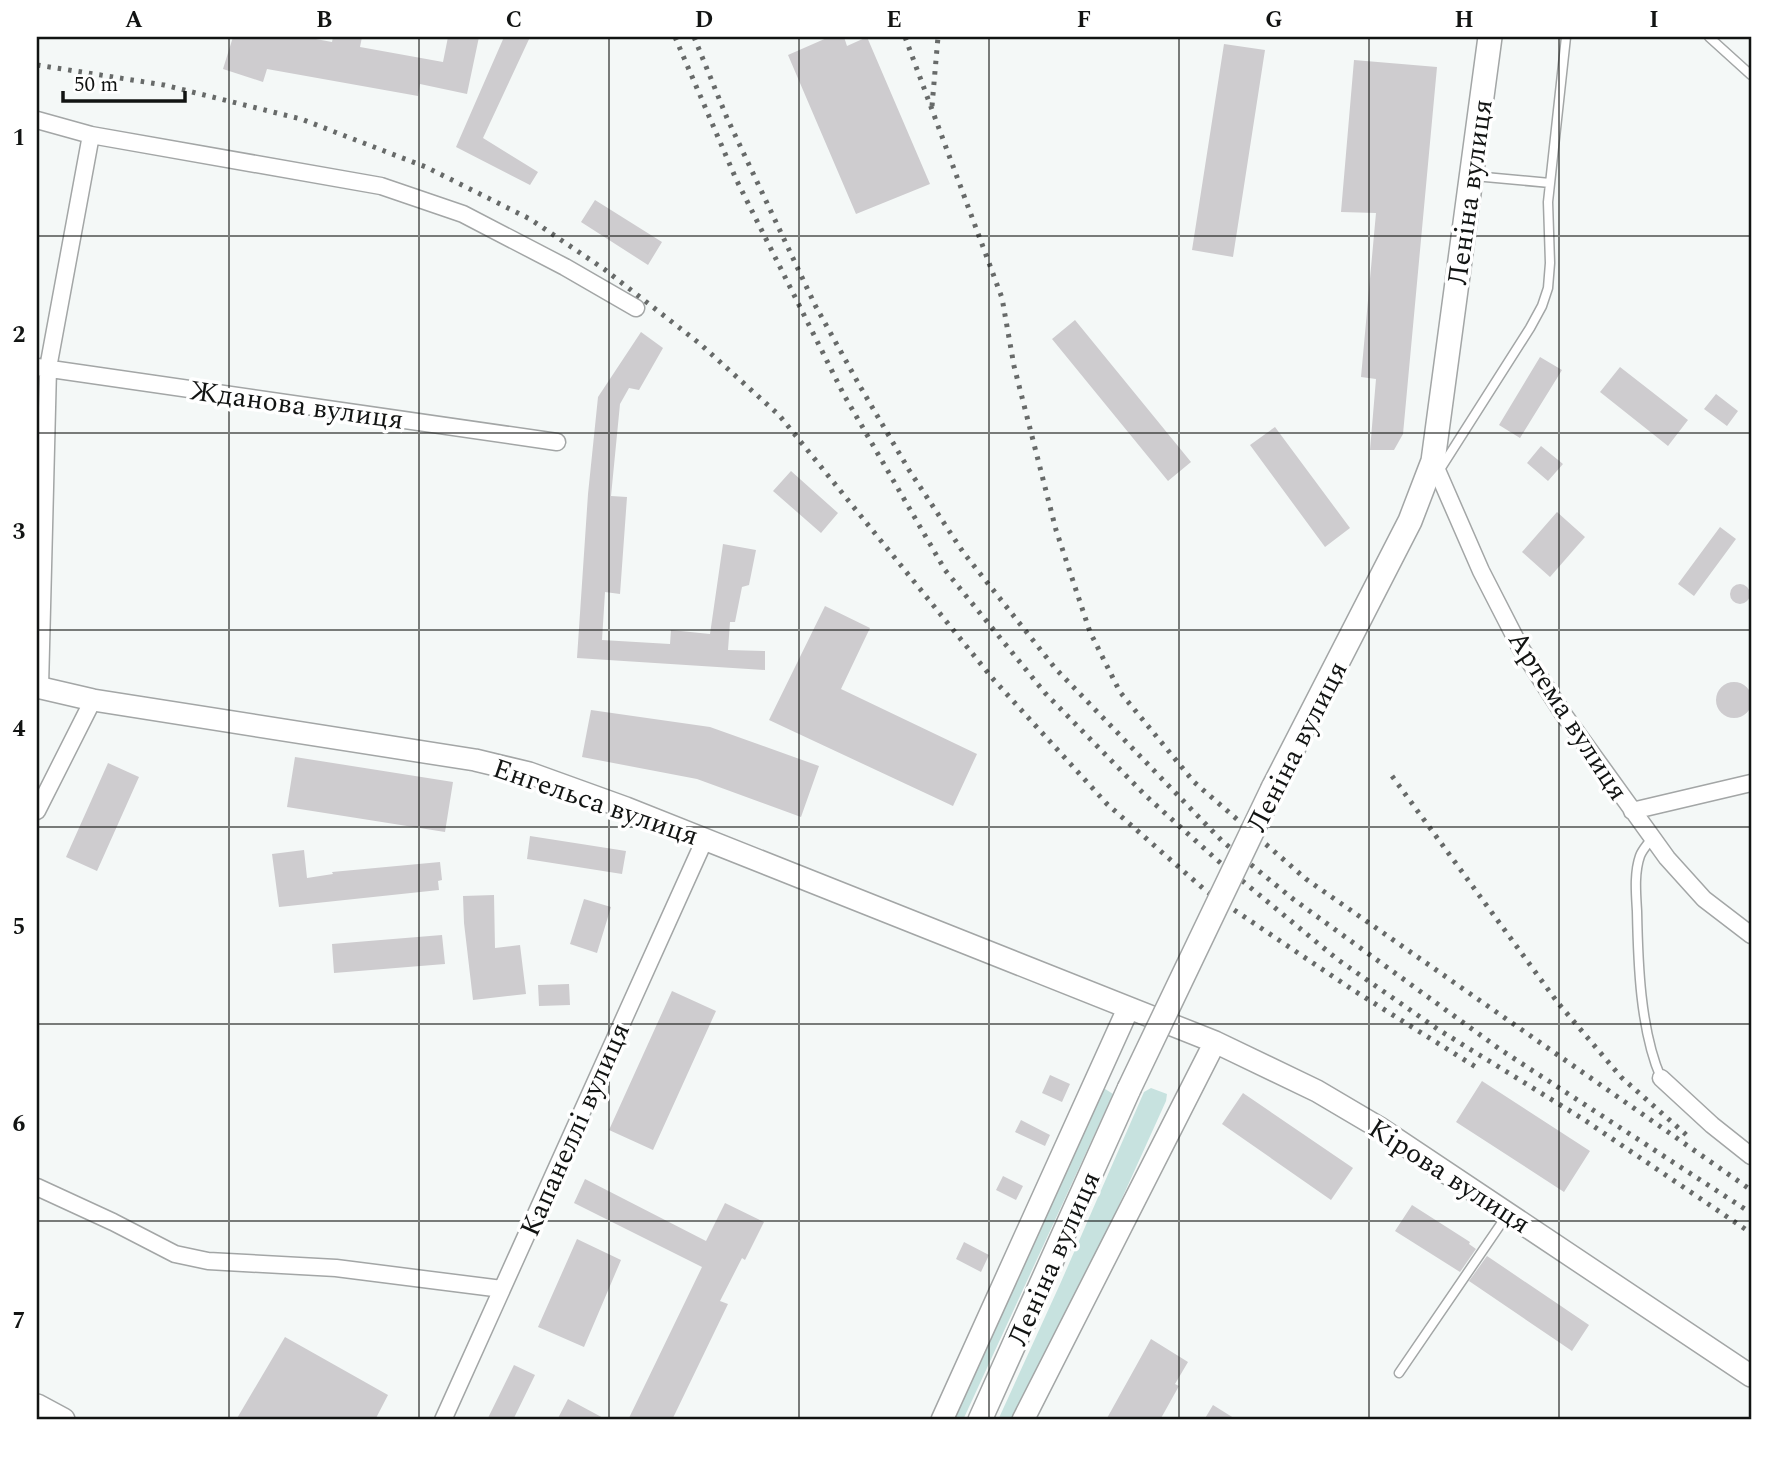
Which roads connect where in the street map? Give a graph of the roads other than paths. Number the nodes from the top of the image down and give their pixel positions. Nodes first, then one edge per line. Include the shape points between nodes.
1 (1490, 37) edge
2 (1566, 37) edge
3 (1709, 37) edge
4 (1751, 75) edge
5 (37, 120) edge
6 (91, 135) junction
7 (1471, 176) junction
8 (1550, 183) junction
9 (636, 308) dead end
10 (43, 368) edge
11 (557, 442) dead end
12 (1435, 468) junction
13 (38, 687) edge
14 (93, 700) junction
15 (1751, 783) edge
16 (37, 811) edge
17 (1632, 811) junction
18 (1652, 838) junction
19 (705, 839) junction
20 (1751, 935) edge
21 (1128, 1009) junction
22 (1215, 1042) junction
23 (1661, 1077) joint
24 (1751, 1156) edge
25 (37, 1187) edge
26 (1508, 1213) junction
27 (502, 1289) junction
28 (1399, 1373) dead end
29 (1751, 1377) edge
30 (37, 1406) edge
31 (63, 1420) edge
32 (443, 1420) edge
33 (942, 1420) edge
34 (980, 1420) edge
35 (1023, 1420) edge

1 - 7 main road, Леніна вулиця
2 - 8 lane
3 - 4 lane
5 - 6 street
6 - 9 street via 381,186 463,214
6 - 10 street
7 - 8 lane
7 - 12 main road, Леніна вулиця
8 - 12 lane via 1550,264 1542,306
10 - 11 street, Жданова вулиця
10 - 13 street
12 - 17 street, Артема вулиця via 1520,647
12 - 34 main road, Леніна вулиця, bridge via 1273,788 1129,1089
13 - 14 street, Енгельса вулиця
14 - 16 street
14 - 19 street, Енгельса вулиця via 475,760 529,773
15 - 17 street
17 - 18 street, Артема вулиця
18 - 20 street, Артема вулиця via 1704,899
18 - 23 lane via 1640,856 1637,938 1649,1039
19 - 21 street, Енгельса вулиця
19 - 27 street, Капанеллі вулиця
21 - 22 street, Кірова вулиця
21 - 33 street, Леніна вулиця
22 - 26 street, Кірова вулиця via 1368,1121
22 - 35 street, Леніна вулиця
23 - 24 street
25 - 27 street via 175,1254
26 - 28 lane
26 - 29 street, Кірова вулиця
27 - 32 street, Капанеллі вулиця
30 - 31 main road

